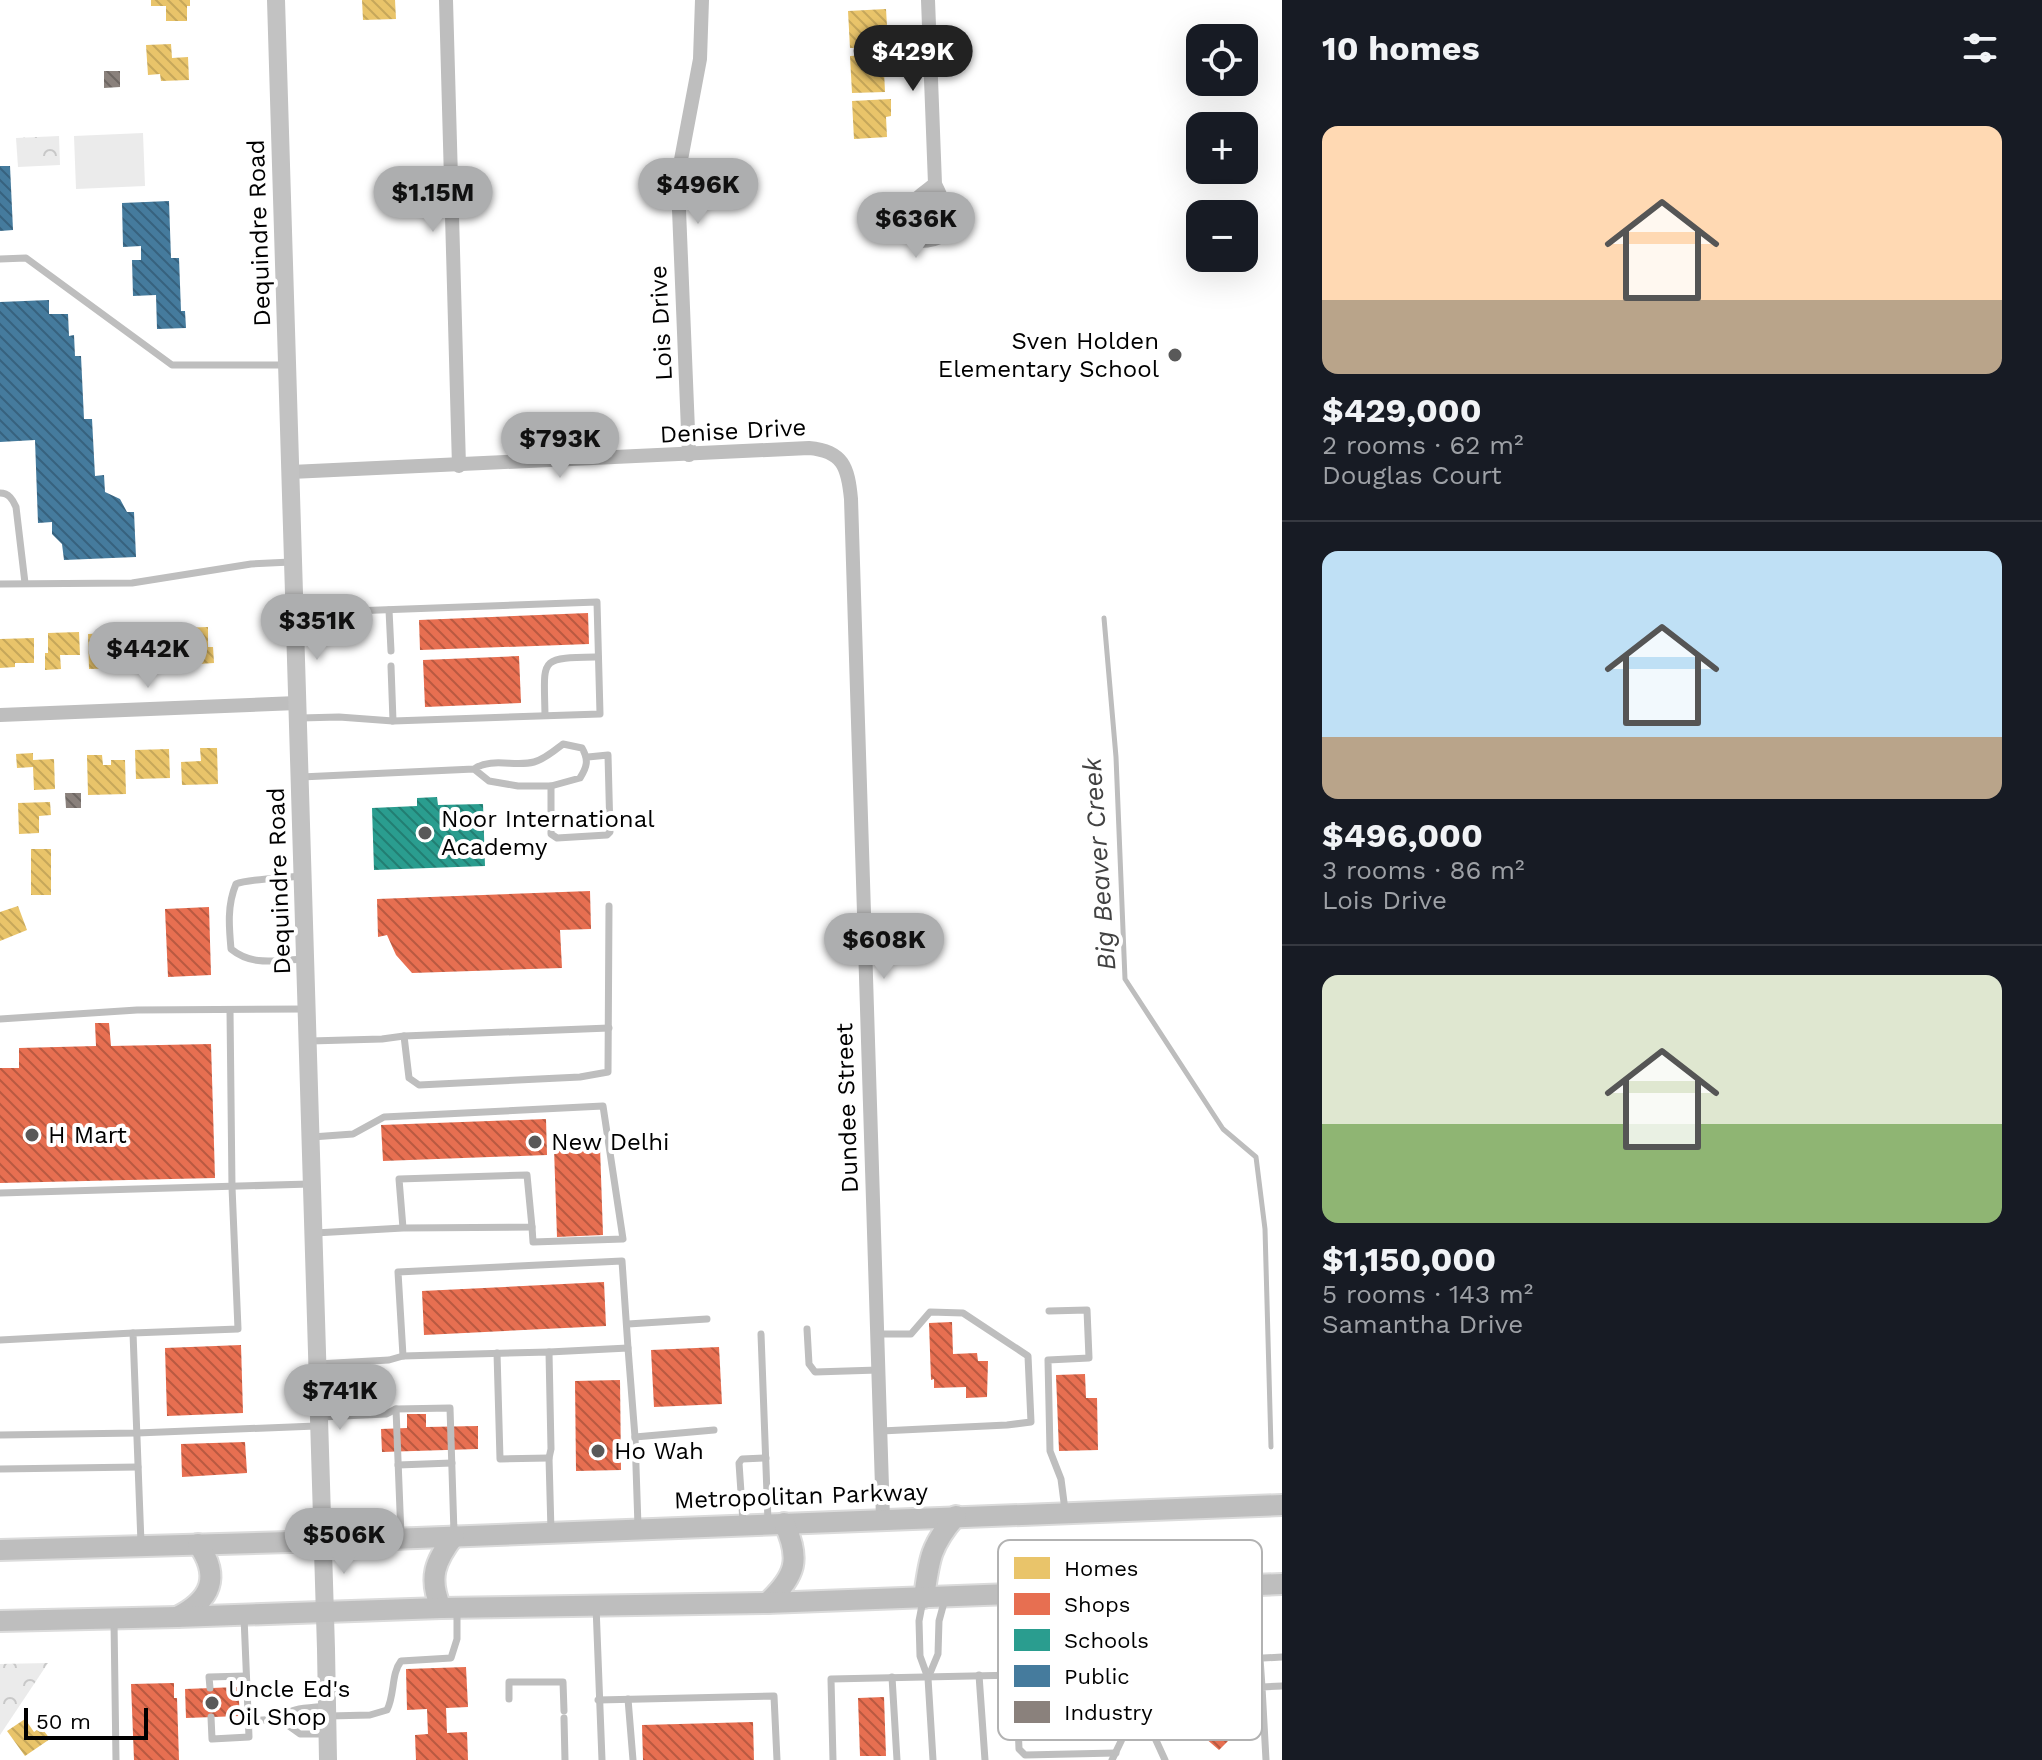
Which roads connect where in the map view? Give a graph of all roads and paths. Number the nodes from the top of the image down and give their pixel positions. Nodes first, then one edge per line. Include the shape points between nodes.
1 (276, 0) edge
2 (446, 0) edge
3 (702, 0) edge
4 (928, 0) edge
5 (935, 184) dead end
6 (0, 259) edge
7 (287, 365) junction
8 (689, 455) junction
9 (839, 459) joint
10 (459, 466) junction
11 (291, 472) junction
12 (0, 493) edge
13 (293, 562) junction
14 (25, 583) junction
15 (0, 584) edge
16 (389, 610) junction
17 (294, 613) junction
18 (391, 651) dead end
19 (598, 657) junction
20 (391, 666) dead end
21 (297, 710) junction
22 (0, 715) edge
23 (545, 715) junction
24 (393, 721) junction
25 (588, 757) junction
26 (474, 769) junction
27 (299, 777) junction
28 (551, 786) junction
29 (302, 876) junction
30 (609, 906) dead end
31 (305, 958) junction
32 (307, 1009) junction
33 (230, 1010) junction
34 (0, 1019) edge
35 (609, 1028) junction
36 (404, 1036) junction
37 (307, 1041) junction
38 (310, 1137) junction
39 (312, 1184) junction
40 (232, 1187) junction
41 (0, 1193) edge
42 (532, 1227) junction
43 (403, 1228) junction
44 (313, 1233) junction
45 (1049, 1311) dead end
46 (707, 1319) dead end
47 (628, 1324) junction
48 (807, 1329) dead end
49 (133, 1333) junction
50 (761, 1334) dead end
51 (876, 1334) junction
52 (0, 1340) edge
53 (628, 1348) junction
54 (549, 1352) junction
55 (497, 1353) junction
56 (403, 1356) junction
57 (317, 1364) junction
58 (878, 1370) junction
59 (396, 1409) junction
60 (318, 1421) junction
61 (714, 1430) dead end
62 (880, 1431) junction
63 (137, 1433) junction
64 (0, 1435) edge
65 (635, 1437) junction
66 (549, 1458) junction
67 (766, 1458) junction
68 (452, 1463) junction
69 (398, 1465) junction
70 (138, 1467) junction
71 (0, 1469) edge
72 (1282, 1505) edge
73 (1065, 1512) junction
74 (956, 1516) junction
75 (883, 1519) junction
76 (776, 1523) junction
77 (743, 1525) junction
78 (638, 1528) junction
79 (551, 1533) junction
80 (454, 1536) junction
81 (401, 1538) junction
82 (322, 1540) junction
83 (198, 1544) junction
84 (141, 1546) junction
85 (0, 1550) edge
86 (1282, 1584) edge
87 (1262, 1585) edge
88 (998, 1595) edge
89 (946, 1597) junction
90 (924, 1598) junction
91 (767, 1603) junction
92 (596, 1605) junction
93 (449, 1608) junction
94 (325, 1613) junction
95 (244, 1615) junction
96 (177, 1617) junction
97 (114, 1618) junction
98 (0, 1621) edge
99 (1282, 1657) edge
100 (1262, 1658) edge
101 (979, 1675) junction
102 (998, 1675) edge
103 (246, 1676) junction
104 (892, 1677) junction
105 (928, 1678) junction
106 (1282, 1686) edge
107 (1262, 1687) joint
108 (210, 1688) dead end
109 (509, 1699) dead end
110 (628, 1699) junction
111 (598, 1700) junction
112 (211, 1717) dead end
113 (279, 1719) junction
114 (327, 1719) junction
115 (248, 1721) junction
116 (1019, 1740) edge
117 (1156, 1740) edge
118 (1114, 1756) edge
119 (116, 1760) edge
120 (328, 1760) edge
121 (565, 1760) edge
122 (602, 1760) edge
123 (633, 1760) edge
124 (777, 1760) edge
125 (833, 1760) edge
126 (897, 1760) edge
127 (933, 1760) edge
128 (985, 1760) edge
129 (1165, 1760) edge
130 (1266, 1760) edge

1 - 7 main road, Dequindre Road
2 - 10 street
3 - 8 street, Lois Drive via 700,59 678,185
4 - 5 street
6 - 7 lane via 26,258 172,365
7 - 11 main road, Dequindre Road
8 - 9 street, Denise Drive via 809,448
8 - 10 street, Denise Drive
9 - 51 street, Dundee Street via 851,499
10 - 11 street, Denise Drive
11 - 13 main road, Dequindre Road
12 - 14 lane via 16,507
13 - 14 lane via 132,583
13 - 17 main road, Dequindre Road
14 - 15 lane
16 - 17 lane
16 - 18 lane
16 - 19 lane via 597,602
17 - 21 main road, Dequindre Road
19 - 23 lane via 548,663
19 - 23 lane via 600,714
20 - 24 lane
21 - 22 street
21 - 24 lane
21 - 27 main road, Dequindre Road
23 - 24 lane
25 - 26 lane via 582,748 563,744 532,762 482,764
25 - 28 lane via 580,778
25 - 28 lane via 608,755 607,835 551,834
26 - 27 lane
26 - 28 lane via 489,781
27 - 29 main road, Dequindre Road
29 - 31 main road, Dequindre Road
29 - 31 lane via 236,884 229,920 231,949 240,956 256,961
30 - 35 lane
31 - 32 main road, Dequindre Road
32 - 33 lane
32 - 37 main road, Dequindre Road
33 - 34 lane
33 - 40 lane
35 - 36 lane
35 - 36 lane via 608,1072 419,1085 409,1078
36 - 37 lane
37 - 38 main road, Dequindre Road
38 - 39 main road, Dequindre Road
38 - 42 lane via 353,1134 384,1117 603,1106 623,1239 533,1242
39 - 40 lane
39 - 44 main road, Dequindre Road
40 - 41 lane
40 - 49 lane via 238,1329
42 - 43 lane
42 - 43 lane via 527,1175 399,1179
43 - 44 lane
44 - 57 main road, Dequindre Road
45 - 73 lane via 1087,1310 1089,1358 1048,1360 1050,1451
46 - 47 lane
47 - 53 lane
47 - 56 lane via 622,1261 398,1272
48 - 58 lane via 809,1364 815,1372
49 - 52 lane
49 - 63 lane
50 - 67 lane
51 - 58 street, Dundee Street
51 - 62 lane via 911,1334 930,1312 963,1313 1028,1356 1031,1422
53 - 54 lane
53 - 65 lane
54 - 55 lane
54 - 66 lane
55 - 56 lane
55 - 66 lane via 500,1459
56 - 57 lane
57 - 60 main road, Dequindre Road
58 - 62 street, Dundee Street
59 - 60 lane
59 - 68 lane via 450,1408
59 - 69 lane
60 - 63 lane
60 - 82 main road, Dequindre Road
61 - 65 lane
62 - 75 street, Dundee Street
63 - 64 lane
63 - 70 lane
65 - 78 lane
66 - 79 lane
67 - 76 lane
67 - 77 lane via 739,1463
68 - 69 lane
68 - 80 lane
69 - 81 lane
70 - 71 lane
70 - 84 lane
72 - 73 main road, Metropolitan Parkway
73 - 74 main road, Metropolitan Parkway
74 - 75 main road, Metropolitan Parkway
74 - 90 main road via 935,1544
75 - 76 main road, Metropolitan Parkway
76 - 77 main road, Metropolitan Parkway
76 - 91 main road via 792,1539 794,1565 783,1589
77 - 78 main road, Metropolitan Parkway
78 - 79 main road, Metropolitan Parkway
79 - 80 main road, Metropolitan Parkway
80 - 81 main road, Metropolitan Parkway
80 - 93 main road via 438,1559 433,1584
81 - 82 main road, Metropolitan Parkway
82 - 83 main road, Metropolitan Parkway
82 - 94 main road, Dequindre Road
83 - 84 main road, Metropolitan Parkway
83 - 96 main road via 211,1579 193,1610
84 - 85 main road, Metropolitan Parkway
86 - 87 main road
88 - 89 main road
89 - 90 main road
89 - 105 lane via 938,1654
90 - 91 main road
90 - 105 lane via 920,1656
91 - 92 main road
92 - 93 main road
92 - 111 lane
93 - 94 main road
93 - 114 lane via 457,1639 451,1658 401,1661 387,1710
94 - 95 main road
94 - 114 main road, Dequindre Road
95 - 96 main road
95 - 103 lane
96 - 97 main road
97 - 98 main road
97 - 119 lane
99 - 100 lane
101 - 102 lane
101 - 105 lane
101 - 128 lane
103 - 108 lane via 209,1677
103 - 115 lane
104 - 105 lane
104 - 125 lane via 831,1679
104 - 126 lane
105 - 127 lane
106 - 107 lane
107 - 130 lane
109 - 121 lane via 509,1682 563,1682
110 - 111 lane
110 - 123 lane
110 - 124 lane via 774,1696
111 - 122 lane
112 - 115 lane via 212,1739 249,1737
113 - 114 lane via 296,1710
113 - 114 lane via 300,1734
113 - 115 lane
114 - 120 main road, Dequindre Road
116 - 118 lane via 1025,1755
117 - 129 lane

